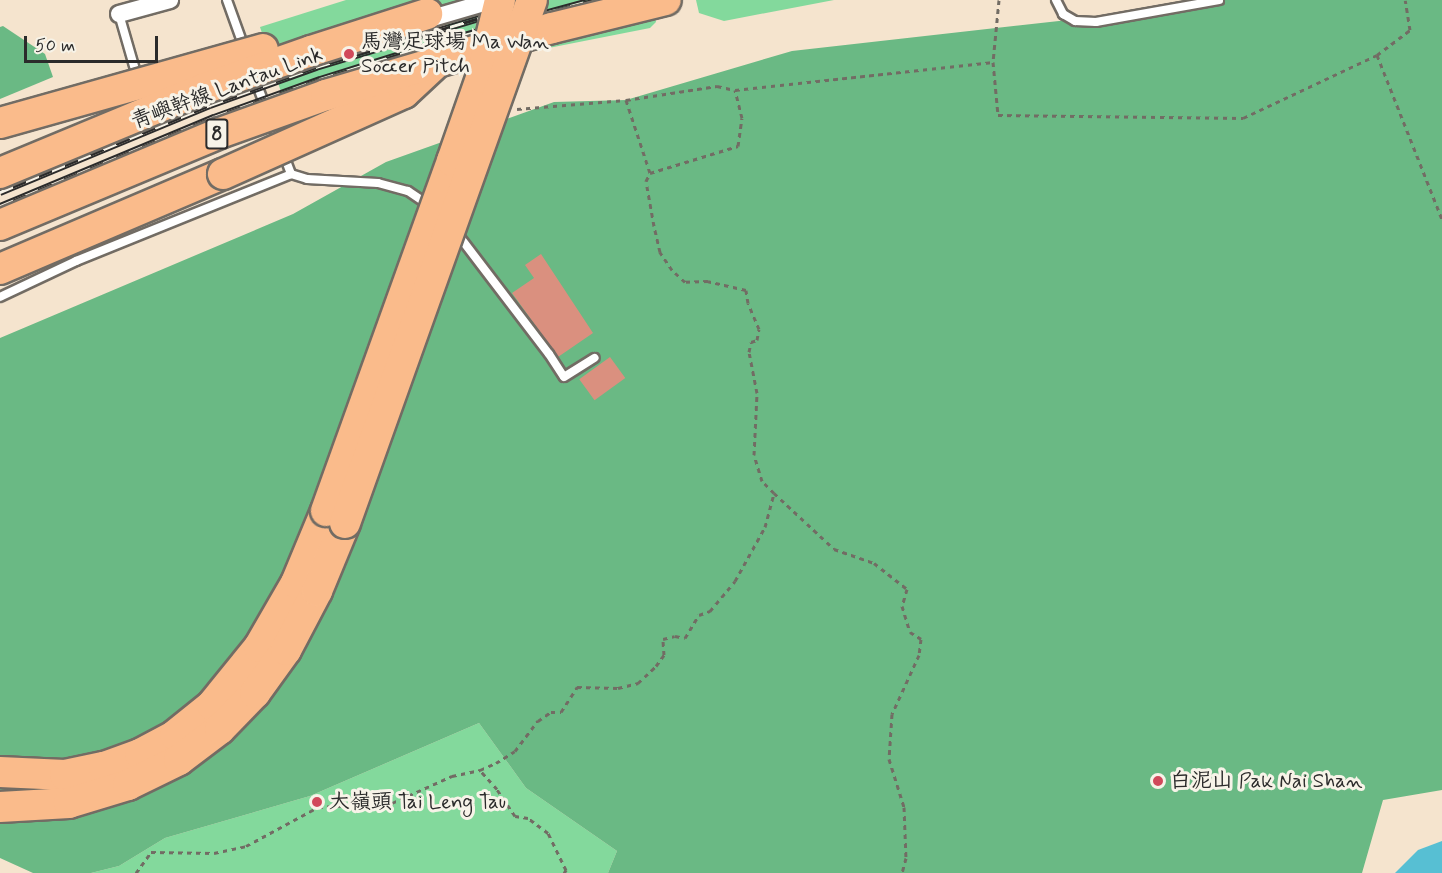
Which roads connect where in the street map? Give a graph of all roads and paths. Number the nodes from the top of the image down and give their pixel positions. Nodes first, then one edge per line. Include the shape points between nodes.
1 (170, 0) edge
2 (226, 0) edge
3 (477, 0) edge
4 (494, 0) edge
5 (501, 0) edge
6 (532, 0) edge
7 (645, 0) edge
8 (666, 0) edge
9 (999, 0) edge
10 (1056, 0) edge
11 (1219, 0) edge
12 (1405, 0) edge
13 (130, 8) edge
14 (427, 14) junction
15 (1377, 55) junction
16 (440, 59) junction
17 (993, 62) junction
18 (735, 90) junction
19 (142, 94) dead end
20 (626, 100) junction
21 (506, 106) dead end
22 (0, 123) edge
23 (650, 172) junction
24 (0, 173) edge
25 (291, 174) junction
26 (0, 178) edge
27 (440, 213) dead end
28 (1442, 219) edge
29 (0, 220) edge
30 (447, 221) dead end
31 (0, 225) edge
32 (0, 269) edge
33 (0, 297) edge
34 (594, 358) dead end
35 (774, 493) junction
36 (336, 517) junction
37 (480, 770) junction
38 (0, 772) edge
39 (67, 789) junction
40 (0, 807) edge
41 (136, 873) edge
42 (564, 873) edge
43 (902, 873) edge

1 - 13 street
2 - 25 lane
3 - 14 highway, 青嶼幹線 Lantau Link / 8
4 - 26 street, 青嶼幹線 Lantau Link, bridge via 312,55
5 - 36 highway, bridge via 481,78
6 - 36 highway, bridge
7 - 29 street, 青嶼幹線 Lantau Link, bridge via 551,23 324,91 218,128 44,198
8 - 16 highway, 青嶼幹線 Lantau Link / 8, bridge
9 - 17 path
10 - 11 lane via 1063,14 1075,21 1096,22
12 - 15 path via 1410,30
13 - 19 lane
14 - 22 highway, bridge via 350,27
14 - 24 highway, 青嶼幹線 Lantau Link / 8, bridge via 203,89
15 - 17 path via 1243,118 998,115
15 - 28 path
16 - 31 highway, 青嶼幹線 Lantau Link / 8, bridge via 220,133
16 - 32 highway, bridge via 404,93 367,111
17 - 18 path
18 - 20 path via 717,86
18 - 23 path via 742,118 738,146
20 - 21 path via 516,109
20 - 23 path
23 - 35 path via 646,181 660,252 672,270 685,282 708,281 746,290 759,329 749,352 757,393 754,455 762,481
25 - 27 lane via 307,180 378,183 408,191
25 - 33 lane via 76,261
30 - 34 lane via 564,377
35 - 37 path via 765,527 726,594 710,611 699,615 685,638 663,639 664,655 656,666 638,682 618,688 577,687 561,712 551,712 538,721 515,751
35 - 43 path via 834,549 874,563 907,589 902,606 910,632 921,639 919,656 892,714 889,759 904,807 906,858
36 - 39 highway via 276,621 212,705 175,735 104,767
37 - 41 path via 452,776 392,803 318,807 246,846 214,853 151,852
37 - 42 path via 515,816 528,818 548,833
38 - 39 highway
39 - 40 highway

